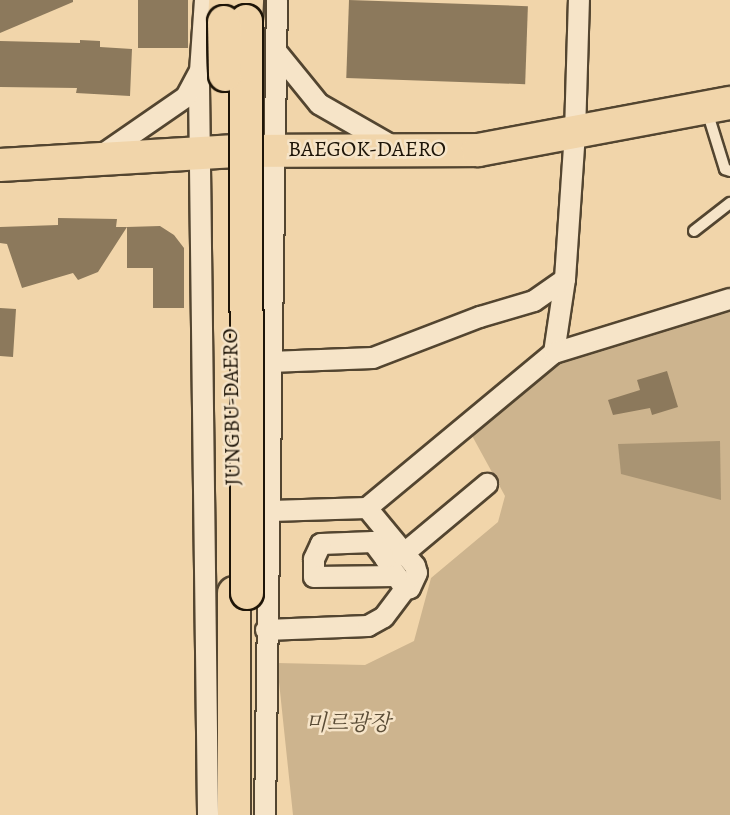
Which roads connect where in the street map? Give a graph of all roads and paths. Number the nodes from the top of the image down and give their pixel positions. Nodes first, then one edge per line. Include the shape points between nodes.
1 (277, 0) edge
2 (579, 0) edge
3 (229, 9) edge
4 (276, 51) junction
5 (200, 71) junction
6 (718, 106) edge
7 (575, 133) junction
8 (274, 150) junction
9 (399, 150) junction
10 (200, 152) junction
11 (95, 159) junction
12 (0, 165) edge
13 (730, 171) edge
14 (730, 203) edge
15 (694, 231) dead end
16 (565, 279) junction
17 (730, 299) edge
18 (554, 353) junction
19 (270, 362) junction
20 (486, 484) dead end
21 (367, 508) junction
22 (271, 511) junction
23 (402, 555) junction
24 (241, 593) junction
25 (266, 630) junction
26 (208, 815) edge
27 (234, 815) edge
28 (247, 815) edge
29 (265, 815) edge

1 - 4 street
2 - 7 street
3 - 5 street
3 - 24 main road, JUNGBU-DAERO, bridge
4 - 8 street
4 - 9 street via 319,104
5 - 10 street
5 - 11 street via 186,97
6 - 7 main road, BAEGOK-DAERO
6 - 13 lane via 725,168
7 - 9 main road, BAEGOK-DAERO via 478,150
7 - 16 street
8 - 9 main road, BAEGOK-DAERO
8 - 10 main road, BAEGOK-DAERO
8 - 19 street
10 - 11 main road, BAEGOK-DAERO
10 - 26 street
11 - 12 main road, BAEGOK-DAERO
14 - 15 lane
16 - 18 street
16 - 19 street via 534,302 480,317 373,358
17 - 18 street
18 - 21 street
19 - 22 street
20 - 23 street
21 - 22 street
21 - 23 street
22 - 25 street
23 - 25 street via 417,573 410,588 401,582 384,617 368,626
24 - 27 main road, JUNGBU-DAERO
24 - 28 main road, JUNGBU-DAERO
25 - 29 street

